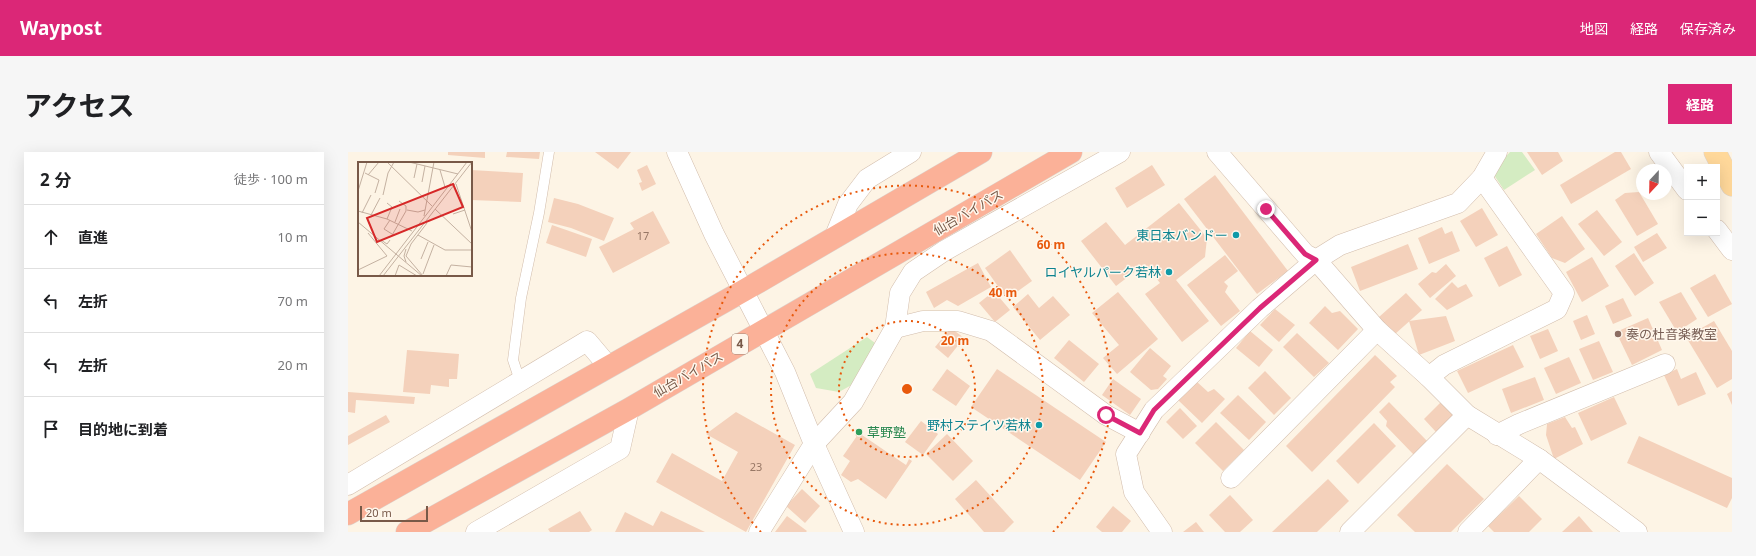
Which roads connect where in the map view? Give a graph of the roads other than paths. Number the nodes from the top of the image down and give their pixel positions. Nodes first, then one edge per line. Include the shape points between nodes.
1 (549, 152) edge
2 (678, 152) edge
3 (911, 152) edge
4 (982, 152) edge
5 (1071, 152) edge
6 (1120, 152) edge
7 (1217, 152) edge
8 (1497, 152) edge
9 (1659, 152) edge
10 (1715, 152) edge
11 (1482, 178) junction
12 (1732, 185) edge
13 (1684, 186) edge
14 (1720, 234) edge
15 (835, 236) junction
16 (1732, 250) edge
17 (1316, 260) junction
18 (743, 291) junction
19 (895, 328) junction
20 (764, 330) junction
21 (1377, 330) junction
22 (1665, 364) dead end
23 (609, 367) junction
24 (1429, 377) junction
25 (520, 381) junction
26 (629, 409) junction
27 (1467, 415) junction
28 (1140, 433) junction
29 (1497, 435) junction
30 (814, 444) junction
31 (1539, 459) junction
32 (1231, 478) dead end
33 (348, 485) edge
34 (348, 514) edge
35 (482, 530) edge
36 (407, 532) edge
37 (759, 532) edge
38 (854, 532) edge
39 (1162, 532) edge
40 (1350, 532) edge
41 (1468, 532) edge
42 (1636, 532) edge

1 - 25 lane via 521,298 513,360
2 - 18 street via 714,234
3 - 15 street via 867,179 848,204
4 - 15 highway
5 - 20 highway, 仙台バイパス / 4
6 - 19 street via 944,251 913,272 900,294
7 - 17 street via 1305,254
8 - 11 street
9 - 13 street
10 - 12 main road
11 - 17 street via 1458,203 1340,245
11 - 24 street via 1564,293 1557,309 1444,365
14 - 16 street
15 - 18 highway
17 - 21 street
17 - 28 street via 1260,308 1154,410
18 - 20 street
18 - 23 highway
19 - 28 street via 923,321 958,321 991,332 1106,415
19 - 30 street via 854,402
20 - 26 highway, 仙台バイパス / 4
20 - 30 street via 793,389
21 - 24 street
21 - 32 street
22 - 29 street
23 - 25 street via 587,341
23 - 34 highway
24 - 27 street
25 - 33 street
26 - 35 street via 620,449
26 - 36 highway, 仙台バイパス / 4
27 - 29 street
27 - 40 street
28 - 39 street via 1126,454 1134,492
29 - 31 street
30 - 37 street
30 - 38 street
31 - 41 street
31 - 42 street

